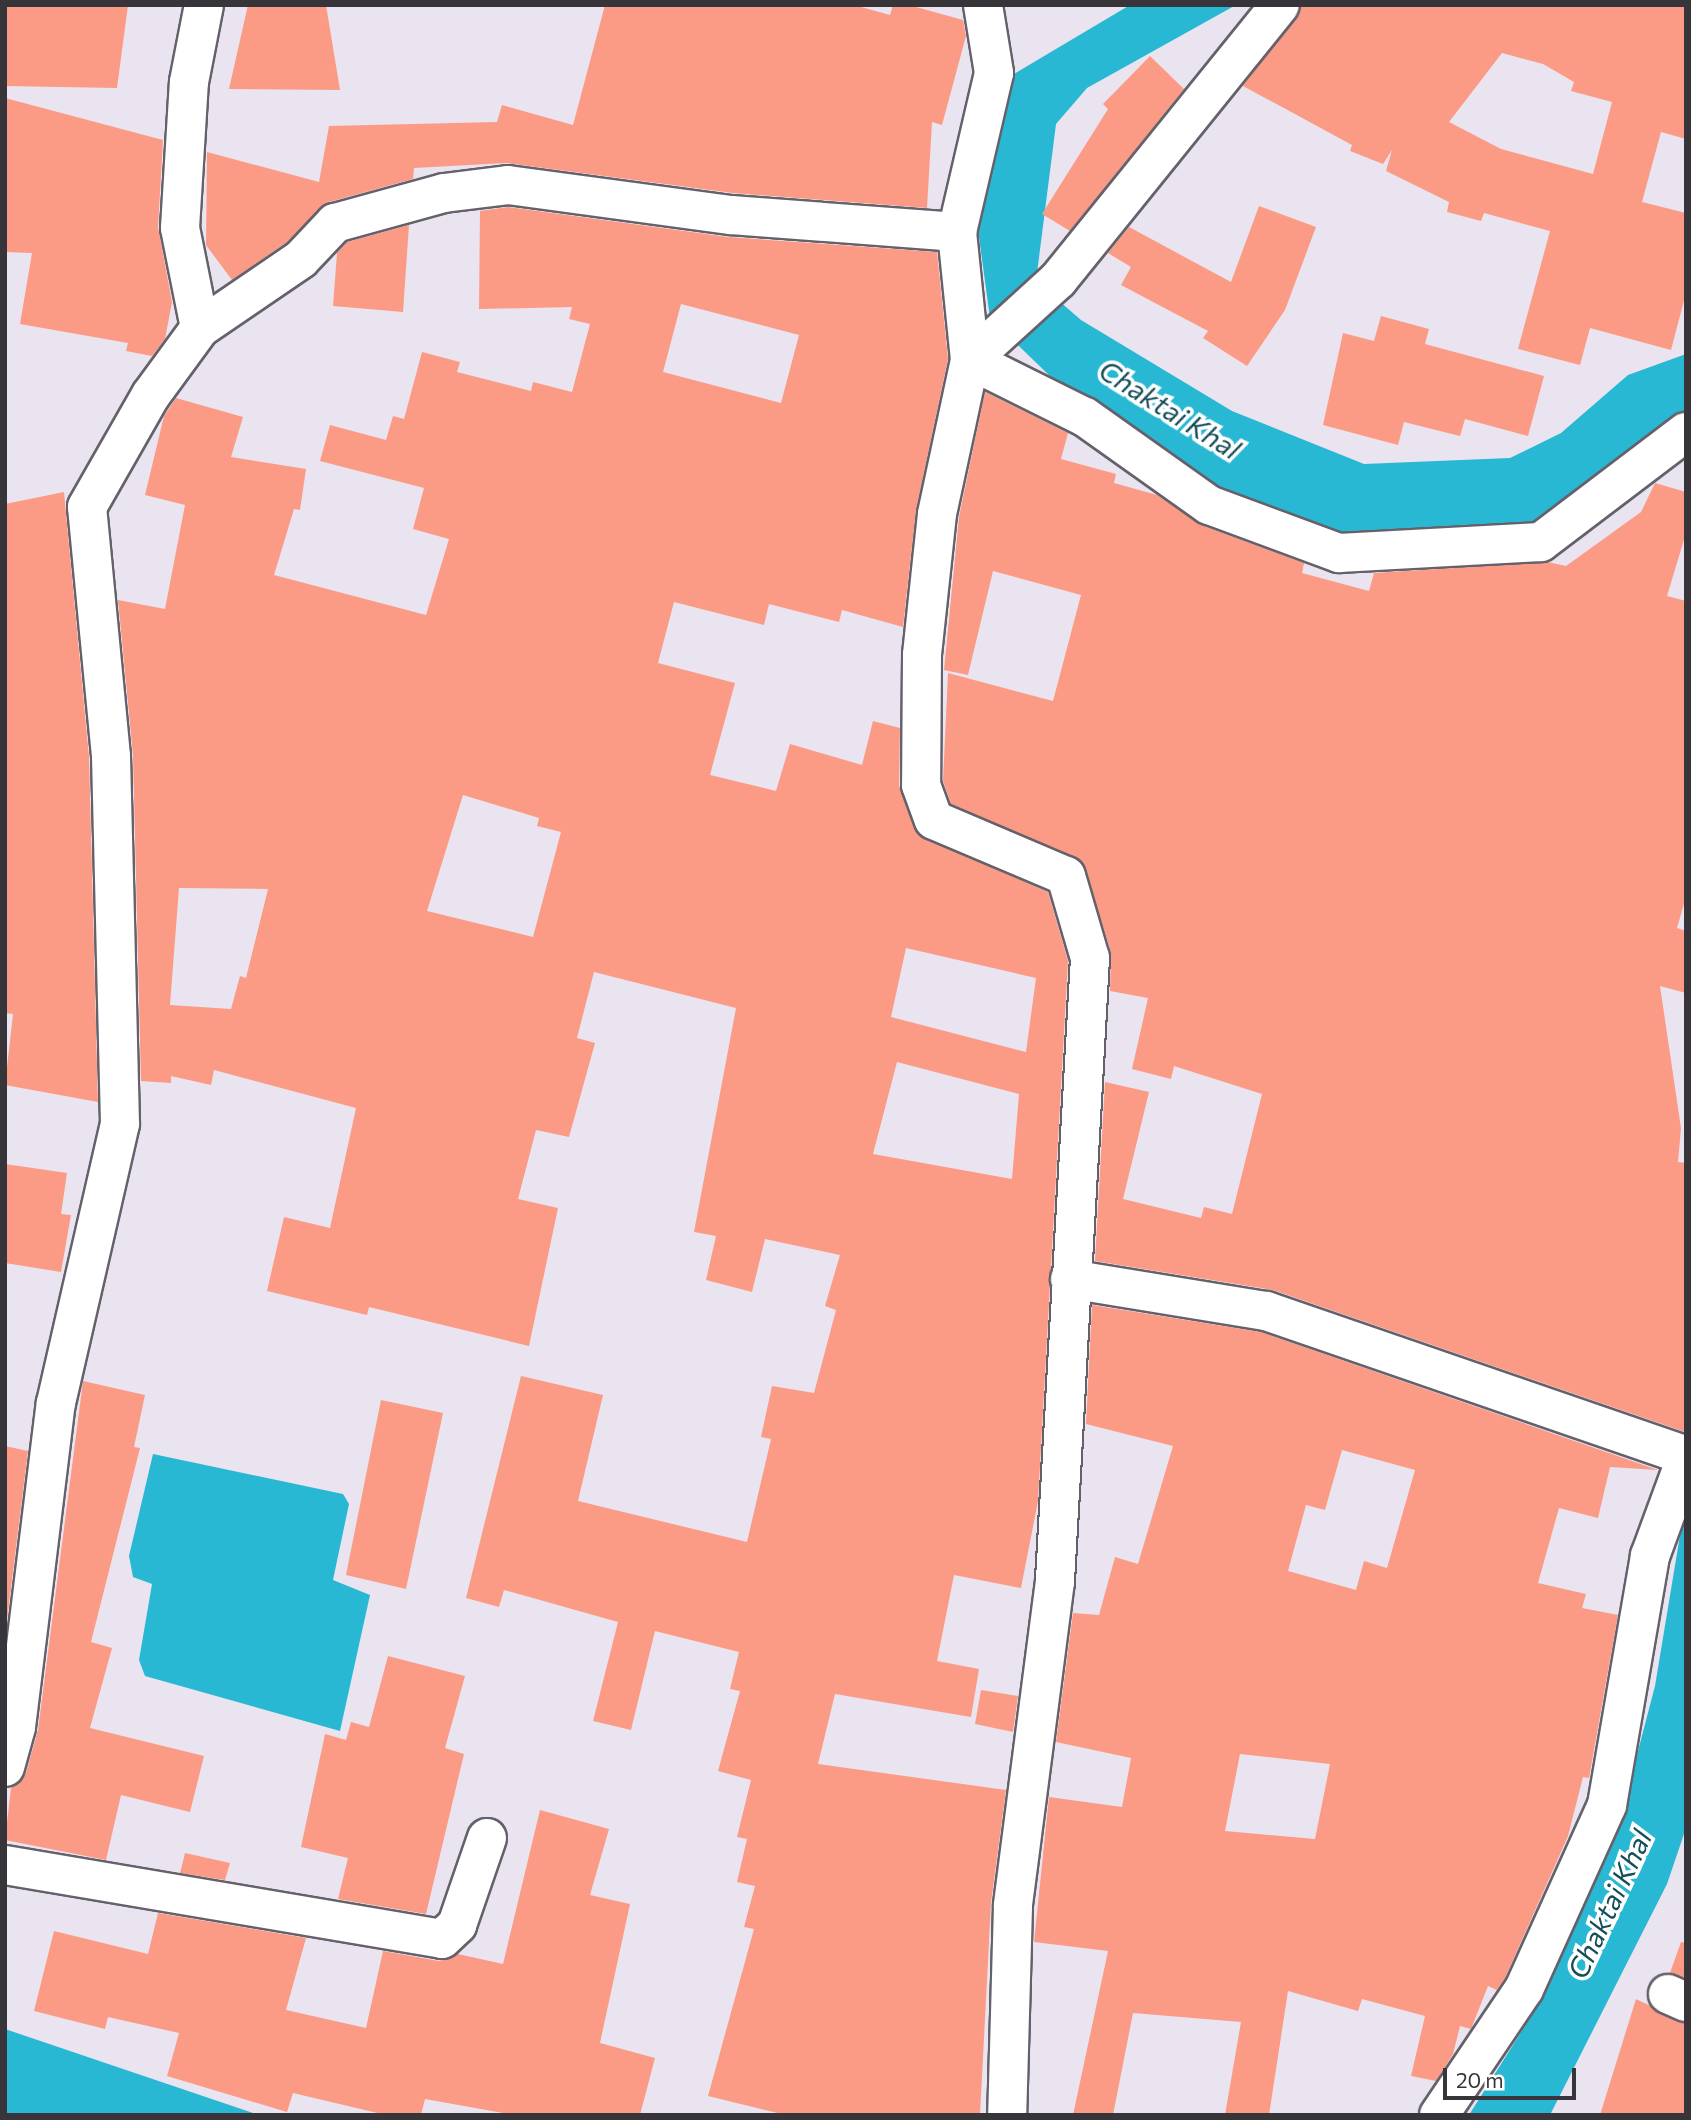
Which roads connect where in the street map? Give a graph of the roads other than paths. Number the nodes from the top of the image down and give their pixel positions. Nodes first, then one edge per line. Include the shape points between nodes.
1 (204, 5) edge
2 (983, 5) edge
3 (1280, 5) edge
4 (957, 232) junction
5 (200, 328) junction
6 (977, 353) junction
7 (1686, 432) edge
8 (1070, 1279) junction
9 (1686, 1457) edge
10 (5, 1767) edge
11 (487, 1838) dead end
12 (5, 1865) edge
13 (1007, 2115) edge
14 (1439, 2115) edge

1 - 5 street via 189,82 180,228
2 - 4 street via 994,73
3 - 6 street via 1058,280
4 - 5 street via 731,215 508,184 457,191 335,223 302,259
4 - 6 street
5 - 10 street via 151,395 87,507 111,756 120,1124 56,1403 16,1727
6 - 7 street via 1084,417 1209,505 1339,554 1541,542
6 - 8 street via 937,514 922,655 920,785 934,820 1066,876 1090,958
8 - 9 street via 1266,1311
8 - 13 street via 1055,1581 1013,1906
9 - 14 street via 1650,1556 1606,1805 1524,1989
11 - 12 street via 457,1925 442,1939

